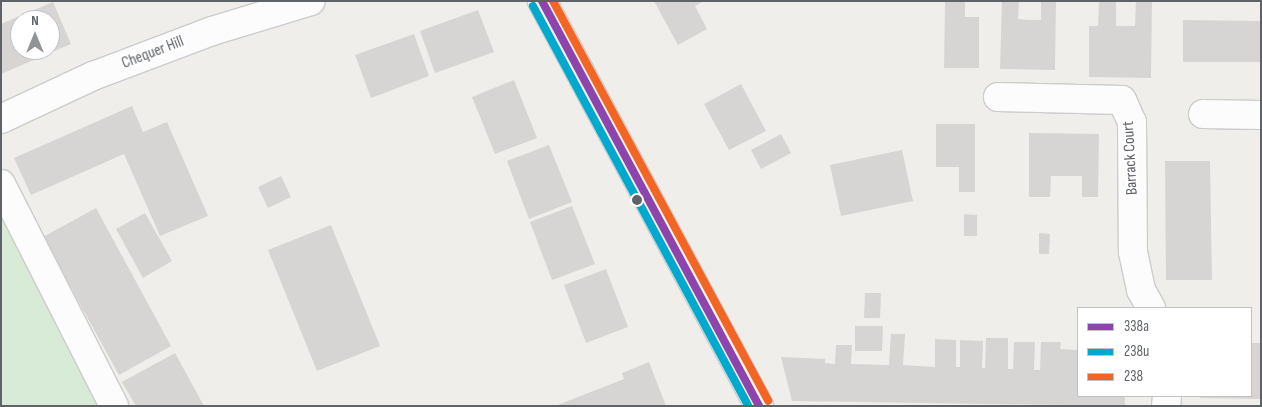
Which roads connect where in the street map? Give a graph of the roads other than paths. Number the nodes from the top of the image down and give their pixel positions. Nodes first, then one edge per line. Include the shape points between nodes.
1 (311, 1) edge
2 (542, 1) edge
3 (998, 97) dead end
4 (1203, 114) dead end
5 (1261, 115) edge
6 (1, 119) edge
7 (1, 184) edge
8 (1150, 307) edge
9 (114, 406) edge
10 (759, 406) edge

1 - 6 street, Chequer Hill via 212,31 93,76
2 - 10 main road
3 - 8 street, Barrack Court via 1122,100 1132,122 1133,252 1141,290
4 - 5 street
7 - 9 street

